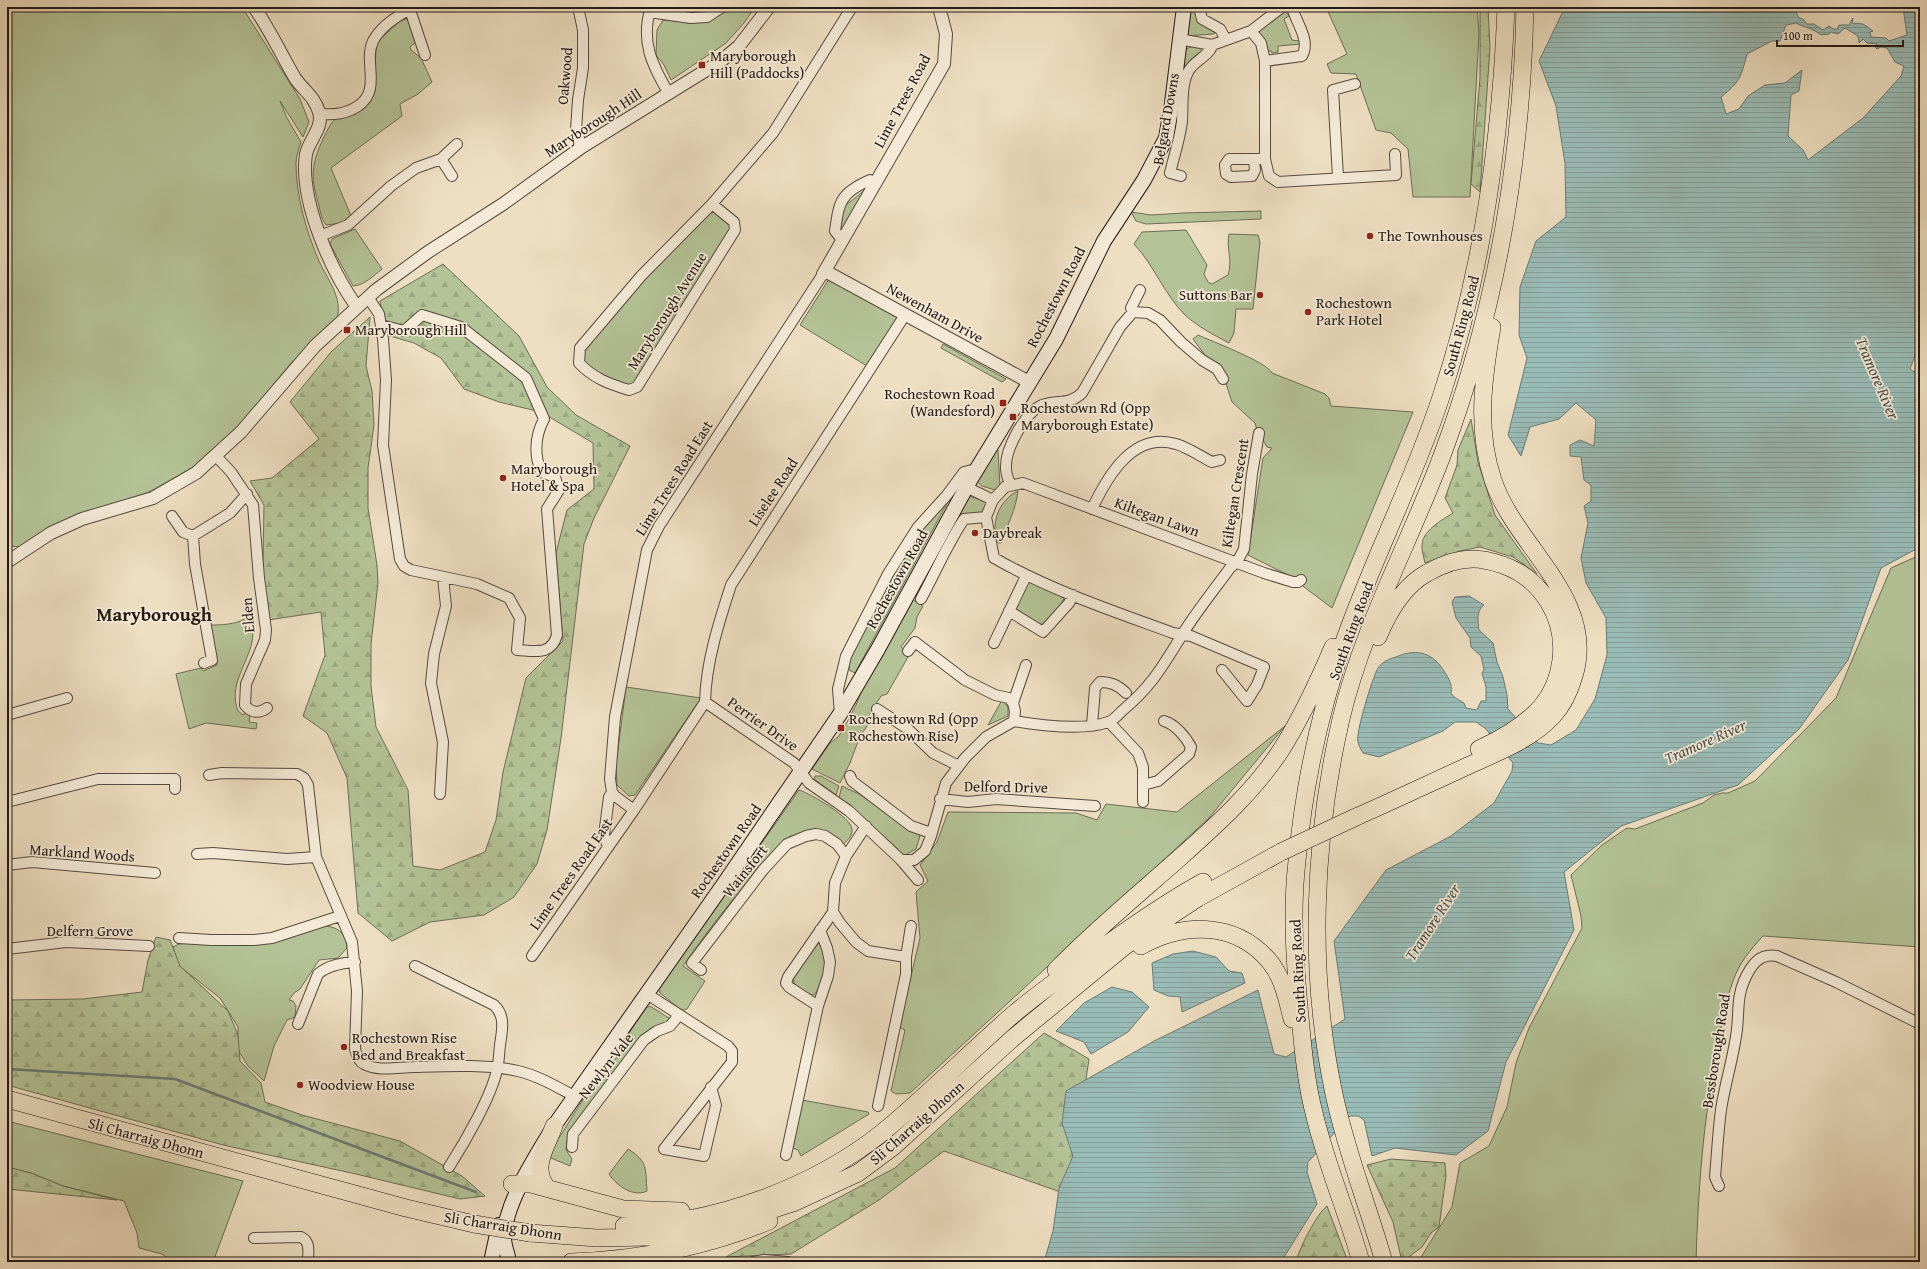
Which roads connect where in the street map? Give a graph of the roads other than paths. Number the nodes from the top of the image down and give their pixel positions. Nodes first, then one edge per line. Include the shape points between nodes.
1 (254, 7) edge
2 (578, 7) edge
3 (722, 7) edge
4 (769, 7) edge
5 (852, 7) edge
6 (939, 7) edge
7 (1184, 7) edge
8 (1199, 7) edge
9 (1282, 7) edge
10 (1292, 7) edge
11 (1506, 7) edge
12 (1525, 7) edge
13 (409, 8) edge
14 (650, 10) edge
15 (1251, 31) junction
16 (1180, 38) junction
17 (1226, 40) junction
18 (1212, 44) junction
19 (425, 54) dead end
20 (1265, 61) junction
21 (1355, 84) dead end
22 (669, 94) junction
23 (320, 114) junction
24 (457, 144) dead end
25 (582, 147) junction
26 (1395, 154) dead end
27 (441, 159) junction
28 (1265, 159) junction
29 (1254, 160) dead end
30 (452, 176) dead end
31 (1181, 176) dead end
32 (1338, 178) junction
33 (875, 183) junction
34 (712, 204) junction
35 (1507, 212) junction
36 (320, 236) junction
37 (842, 240) junction
38 (824, 272) junction
39 (1140, 290) dead end
40 (368, 297) junction
41 (357, 307) junction
42 (1133, 312) junction
43 (905, 315) junction
44 (381, 325) junction
45 (1223, 378) dead end
46 (1030, 382) junction
47 (1260, 433) dead end
48 (216, 456) junction
49 (1420, 458) junction
50 (1220, 460) dead end
51 (976, 469) junction
52 (966, 487) junction
53 (1005, 487) junction
54 (247, 494) junction
55 (993, 500) junction
56 (1092, 509) junction
57 (172, 516) dead end
58 (986, 517) junction
59 (193, 536) junction
60 (7, 562) edge
61 (1237, 562) junction
62 (1026, 576) junction
63 (443, 577) junction
64 (1301, 580) dead end
65 (1074, 595) junction
66 (921, 599) dead end
67 (1009, 611) junction
68 (1182, 634) junction
69 (994, 643) dead end
70 (908, 651) dead end
71 (204, 663) dead end
72 (1026, 665) dead end
73 (1222, 670) dead end
74 (1126, 693) dead end
75 (67, 698) dead end
76 (705, 702) junction
77 (1013, 703) junction
78 (267, 708) dead end
79 (877, 709) dead end
80 (840, 714) junction
81 (7, 715) edge
82 (1164, 720) dead end
83 (1014, 721) junction
84 (1109, 722) junction
85 (1092, 725) junction
86 (1531, 725) junction
87 (1333, 758) junction
88 (959, 766) junction
89 (801, 772) junction
90 (209, 776) dead end
91 (850, 776) dead end
92 (1143, 785) junction
93 (175, 789) dead end
94 (612, 792) junction
95 (440, 794) dead end
96 (940, 799) junction
97 (7, 802) edge
98 (1143, 802) dead end
99 (1095, 806) dead end
100 (634, 810) junction
101 (866, 826) junction
102 (932, 833) junction
103 (608, 847) junction
104 (1281, 847) junction
105 (197, 854) dead end
106 (846, 856) junction
107 (316, 857) junction
108 (901, 860) junction
109 (7, 865) edge
110 (155, 874) dead end
111 (918, 880) dead end
112 (833, 912) junction
113 (340, 916) junction
114 (910, 926) dead end
115 (820, 930) junction
116 (178, 938) dead end
117 (149, 946) dead end
118 (7, 949) edge
119 (532, 956) dead end
120 (906, 957) junction
121 (355, 962) junction
122 (415, 966) dead end
123 (701, 970) dead end
124 (1078, 984) junction
125 (647, 994) junction
126 (818, 1006) junction
127 (1017, 1011) junction
128 (679, 1016) junction
129 (298, 1024) dead end
130 (1920, 1024) edge
131 (1300, 1047) junction
132 (498, 1069) junction
133 (711, 1087) junction
134 (576, 1097) junction
135 (7, 1099) edge
136 (878, 1106) dead end
137 (554, 1126) junction
138 (572, 1147) dead end
139 (786, 1155) dead end
140 (449, 1167) dead end
141 (858, 1172) junction
142 (517, 1184) junction
143 (1719, 1186) dead end
144 (547, 1188) junction
145 (747, 1204) junction
146 (531, 1227) junction
147 (254, 1238) dead end
148 (308, 1262) edge
149 (491, 1262) edge
150 (509, 1262) edge
151 (571, 1262) edge
152 (753, 1262) edge
153 (788, 1262) edge
154 (1361, 1262) edge
155 (1384, 1262) edge

1 - 23 street via 270,29 280,53 301,86 314,99
2 - 25 street, Oakwood via 583,30 583,68 576,130
3 - 14 street via 707,17 691,18
4 - 22 street, Maryborough Hill via 739,46 721,61
5 - 34 street, Maryborough Avenue via 773,134
6 - 33 street, Lime Trees Road via 946,34 944,64
7 - 16 main road, Rochestown Road
8 - 17 street via 1202,19 1220,30
9 - 15 street
10 - 20 street via 1295,19 1304,34 1306,50 1302,56
11 - 49 highway, South Ring Road via 1499,126 1492,183 1476,270 1458,341
12 - 35 highway, South Ring Road via 1518,136
13 - 19 street
13 - 23 street via 392,19 373,42 370,57 371,88 368,97 352,110
14 - 22 street via 646,39 648,53
15 - 17 street
15 - 20 street via 1262,43
16 - 18 street
16 - 46 main road, Rochestown Road via 1169,124 1161,150 1104,241 1056,339
17 - 18 street
18 - 31 street, Belgard Downs via 1211,49 1188,72 1184,86 1180,135 1170,173
20 - 28 street
21 - 32 street via 1333,90
22 - 25 street, Maryborough Hill
23 - 36 street via 318,129 306,153 305,167 307,187
24 - 27 street
25 - 40 street, Maryborough Hill via 503,204 428,252
26 - 32 street via 1396,175
27 - 30 street
27 - 36 street via 416,168 391,186 348,225
28 - 29 street
28 - 32 street via 1268,176 1278,182
33 - 37 street, Lime Trees Road
33 - 37 street via 870,180 858,185 846,194 838,206 835,231
34 - 34 street, Maryborough Avenue via 642,276 580,348 579,362 587,372 605,382 629,390 637,387 735,230 734,222
35 - 86 highway via 1500,283 1484,372 1483,436 1487,460 1505,508 1559,585 1577,629 1579,644 1578,665 1564,700 1553,716
35 - 87 highway, South Ring Road via 1494,278 1459,406 1423,505 1359,658 1341,718
36 - 41 street via 345,290
37 - 38 street, Lime Trees Road
38 - 43 street, Newenham Drive
38 - 94 street, Lime Trees Road East via 647,550 615,717 610,779
39 - 42 street via 1131,308
40 - 41 street, Maryborough Hill
40 - 44 street via 379,314
41 - 48 street, Maryborough Hill via 315,346 241,432
42 - 45 street via 1148,314 1160,320 1181,342 1217,369
42 - 53 street via 1120,327 1082,393 1074,400 1051,402 1040,406 1017,432 1006,461 1005,470 1010,483
43 - 46 street, Newenham Drive
43 - 76 street, Liselee Road via 731,585 709,667
44 - 63 street via 386,380 383,444 400,559 404,566 411,570
44 - 63 street via 404,331 422,315 461,328 526,378 544,419 537,437 537,462 541,472 555,477 559,490 547,509 557,634 555,642 550,648 542,651 517,650 520,618 509,598 477,584
46 - 51 main road, Rochestown Road
47 - 61 street, Kiltegan Crescent via 1252,474 1244,549
48 - 54 street, Elden
48 - 60 street, Maryborough Hill via 196,473 153,498 82,519 51,533
49 - 127 highway via 1362,574 1315,690 1281,750 1236,806 1058,968
49 - 131 highway, South Ring Road via 1345,639 1323,711 1308,782 1296,863 1294,954
50 - 56 street, Kiltegan Lawn via 1212,462 1174,443 1146,444 1133,452 1113,471
51 - 52 main road, Rochestown Road
51 - 80 street via 964,472 918,527 888,574 846,656 838,689
52 - 55 street
52 - 80 main road, Rochestown Road
53 - 55 street
53 - 56 street, Kiltegan Lawn via 1023,483
54 - 59 street via 230,513
54 - 78 street, Elden via 253,505 266,630 246,684 245,705 256,713
55 - 58 street
56 - 61 street, Kiltegan Lawn
57 - 59 street via 183,532
58 - 62 street via 994,558
58 - 66 street via 964,519
59 - 71 street via 195,564 212,660
61 - 64 street, Kiltegan Lawn via 1293,582
61 - 68 street, Kiltegan Crescent
62 - 65 street
62 - 67 street
63 - 95 street via 446,606 434,654 431,683 443,742
65 - 67 street via 1043,632
65 - 68 street
67 - 69 street
68 - 73 street via 1264,667 1247,701
68 - 84 street via 1154,679 1138,698
70 - 77 street via 914,642 966,680 995,695 1009,698
72 - 77 street
74 - 85 street via 1109,682 1100,682 1095,688
75 - 81 street
76 - 89 street, Perrier Drive via 794,763
76 - 100 street, Lime Trees Road East
77 - 83 street
79 - 88 street, Delford Drive via 908,729 933,753
80 - 89 main road, Rochestown Road
82 - 92 street via 1170,722 1187,740 1191,747 1189,754 1158,781
83 - 85 street via 1042,726
83 - 88 street, Delford Drive via 986,737
84 - 85 street
84 - 92 street via 1138,753 1143,767
86 - 87 highway via 1553,688 1560,668 1563,648 1561,630 1554,612 1545,595 1531,580 1515,570 1474,559 1456,561 1426,574 1411,584 1397,601 1370,654
86 - 104 highway, bridge via 1496,747
87 - 155 highway, South Ring Road via 1322,846 1317,925 1317,959 1323,1025 1327,1061 1343,1129
88 - 96 street, Delford Drive via 946,783
89 - 101 street, Perrier Drive via 810,784
89 - 125 main road, Rochestown Road
90 - 107 street via 222,773 297,774 304,778 308,785
91 - 102 street via 852,781 911,826
92 - 98 street
93 - 97 street via 175,779 98,779
94 - 100 street
94 - 103 street, Lime Trees Road East via 609,797 604,835
96 - 99 street, Delford Drive via 968,802 996,799
96 - 102 street, Delford Drive
100 - 103 street, Lime Trees Road East
101 - 106 street
101 - 108 street, Perrier Drive
102 - 108 street, Delford Drive via 925,851 914,860
103 - 119 street, Lime Trees Road East
104 - 124 highway via 1126,946
104 - 127 highway via 1214,876 1155,911
105 - 107 street via 287,859
106 - 112 street via 835,883
106 - 123 street, Wainsfort via 837,844 821,835 806,836 787,844 763,870 692,963
107 - 113 street
108 - 111 street, Perrier Drive
109 - 110 street, Markland Woods via 32,862
112 - 115 street
112 - 120 street via 856,942 868,951
113 - 116 street via 272,938
113 - 121 street via 352,942
114 - 120 street
115 - 126 street via 830,962
115 - 126 street via 786,983
117 - 118 street, Delfern Grove via 66,942
120 - 136 street via 906,974
121 - 129 street via 323,969 318,974
121 - 132 street via 355,1049 363,1064 374,1068
122 - 132 street via 500,1010 502,1031
124 - 131 highway via 1156,938 1182,930 1207,929 1231,933 1252,945 1270,962 1283,984
124 - 141 highway, Sli Charraig Dhonn via 1013,1038 893,1147
125 - 128 street
125 - 134 main road, Rochestown Road
126 - 139 street
127 - 145 highway, Sli Charraig Dhonn via 882,1133 828,1170
128 - 133 street via 728,1046 732,1052 732,1062
128 - 138 street, Newlyn Vale via 670,1026 644,1040 573,1134
130 - 143 street, Bessborough Road via 1777,956 1761,956 1750,970 1739,994 1737,1029 1721,1110 1715,1177
131 - 154 highway via 1313,1111
132 - 134 street via 542,1078
132 - 140 street via 478,1114
133 - 133 street via 683,1124 664,1149 704,1156 716,1105
134 - 137 main road, Rochestown Road
135 - 146 highway, Sli Charraig Dhonn, bridge via 406,1208
137 - 142 main road, Rochestown Road via 533,1149
137 - 144 highway via 540,1162 541,1180
141 - 146 highway, Sli Charraig Dhonn via 792,1203 703,1230 598,1238
141 - 151 highway via 839,1186 796,1210 739,1234 693,1247 638,1257
142 - 144 highway
142 - 149 main road, Rochestown Road via 503,1206
142 - 150 main road, Rochestown Road via 504,1238
144 - 145 highway via 623,1209 676,1211
145 - 146 highway, Sli Charraig Dhonn via 686,1219 641,1226
147 - 148 street via 301,1237 308,1244
152 - 153 street

